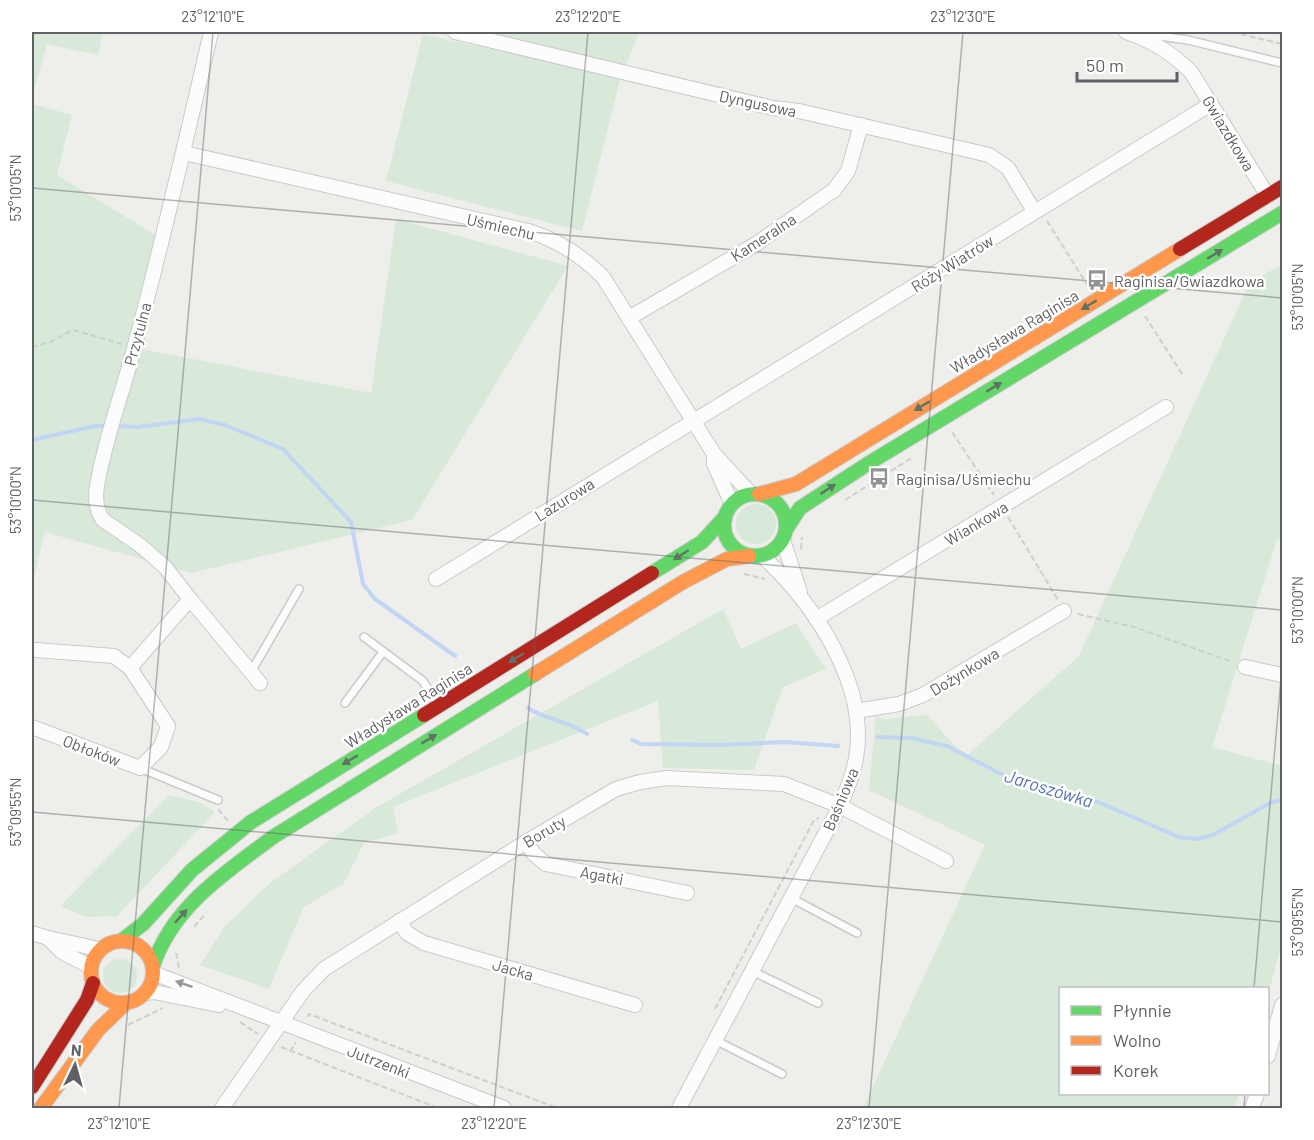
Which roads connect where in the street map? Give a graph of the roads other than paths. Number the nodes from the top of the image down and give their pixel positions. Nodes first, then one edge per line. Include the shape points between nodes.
1 (211, 32) edge
2 (455, 32) edge
3 (1127, 32) edge
4 (1282, 63) edge
5 (1211, 104) junction
6 (861, 125) junction
7 (184, 153) junction
8 (1282, 187) edge
9 (1268, 196) junction
10 (1036, 210) junction
11 (1282, 213) edge
12 (628, 318) junction
13 (1166, 407) dead end
14 (692, 420) junction
15 (714, 454) junction
16 (755, 494) junction
17 (728, 510) junction
18 (785, 534) junction
19 (756, 556) junction
20 (436, 579) dead end
21 (299, 589) dead end
22 (802, 597) junction
23 (190, 599) junction
24 (1064, 610) road end
25 (816, 619) junction
26 (364, 637) dead end
27 (36, 650) dead end
28 (383, 652) junction
29 (1245, 667) road end
30 (130, 668) junction
31 (1282, 675) edge
32 (255, 678) joint
33 (345, 703) dead end
34 (439, 706) junction
35 (856, 711) junction
36 (32, 727) edge
37 (140, 768) junction
38 (217, 803) road end
39 (840, 806) junction
40 (526, 842) junction
41 (946, 861) dead end
42 (687, 892) dead end
43 (791, 898) junction
44 (399, 921) junction
45 (32, 933) edge
46 (857, 933) dead end
47 (50, 940) junction
48 (122, 941) junction
49 (100, 950) junction
50 (91, 967) junction
51 (153, 969) junction
52 (752, 971) junction
53 (93, 983) junction
54 (173, 988) junction
55 (145, 993) junction
56 (126, 1003) junction
57 (818, 1003) dead end
58 (635, 1005) dead end
59 (1282, 1005) edge
60 (281, 1023) junction
61 (715, 1040) junction
62 (1269, 1052) edge
63 (782, 1074) dead end
64 (32, 1088) edge
65 (41, 1108) edge
66 (222, 1108) edge
67 (504, 1108) edge
68 (679, 1108) edge

1 - 7 street, Przytulna
2 - 6 street, Dyngusowa via 773,108
3 - 4 lane, Gwiazdkowa via 1188,40
3 - 5 street, Gwiazdkowa via 1176,57 1191,72
5 - 9 street, Gwiazdkowa
5 - 10 street, Róży Wiatrów
6 - 10 street, Dyngusowa via 989,154 1008,168
6 - 12 street, Kameralna via 848,171 834,190 756,244
7 - 12 street, Uśmiechu via 546,237 587,261 603,277
7 - 23 street, Przytulna via 135,348 112,421 96,505 108,526 141,546 165,567
8 - 9 main road, Władysława Raginisa
9 -> 16 main road, Władysława Raginisa via 796,484
10 - 14 street, Róży Wiatrów via 921,284
18 -> 11 main road via 800,508 869,463
12 - 14 street, Uśmiechu
13 - 25 street, Wiankowa
14 - 15 street, Uśmiechu
14 - 20 street, Lazurowa
15 - 16 street, Uśmiechu
15 - 17 street, Uśmiechu
16 - 17 main road
16 - 18 main road via 772,498 782,508
17 - 19 main road via 724,531 730,545
17 -> 34 main road, Władysława Raginisa via 702,542
18 - 19 main road via 771,553
18 - 22 street, Baśniowa
19 - 22 street, Baśniowa
51 -> 19 main road via 162,939 182,914 225,873 273,837 683,582 727,559
21 - 32 lane
22 - 25 street, Baśniowa
23 - 30 street
23 - 32 street
24 - 35 street, Dożynkowa via 922,695 899,704
25 - 35 street, Baśniowa via 845,670
26 - 28 lane
27 - 30 street via 114,656
28 - 33 lane
28 - 34 lane via 423,681
29 - 31 street
30 - 37 street, Obłoków via 168,726 161,747
34 -> 48 main road, Władysława Raginisa via 233,835 192,870 143,924
35 - 39 street, Baśniowa via 856,758
36 - 37 street, Obłoków
37 - 38 lane
39 - 40 street, Boruty via 784,784 667,778 616,789
39 - 41 street, Boruty
39 - 43 street, Baśniowa
40 - 42 street, Agatki via 546,864
40 - 44 street, Boruty
43 - 46 lane
43 - 52 street, Baśniowa
44 - 58 street, Jacka via 407,933 424,943
44 - 60 street, Boruty via 324,969
45 - 47 street
47 - 49 street
47 - 50 street
48 - 49 main road
48 - 51 main road via 144,950
49 - 50 main road
50 - 53 main road
51 - 54 street, Jutrzenki
51 - 55 main road
52 - 57 lane
52 - 61 street, Baśniowa
53 - 56 main road via 107,999
53 - 64 main road via 87,1000
54 - 55 street, Jutrzenki
54 - 60 street, Jutrzenki
55 - 56 main road
56 - 65 main road via 98,1030
59 - 62 street
60 - 66 street, Boruty
60 - 67 street, Jutrzenki
61 - 63 lane
61 - 68 street, Baśniowa

